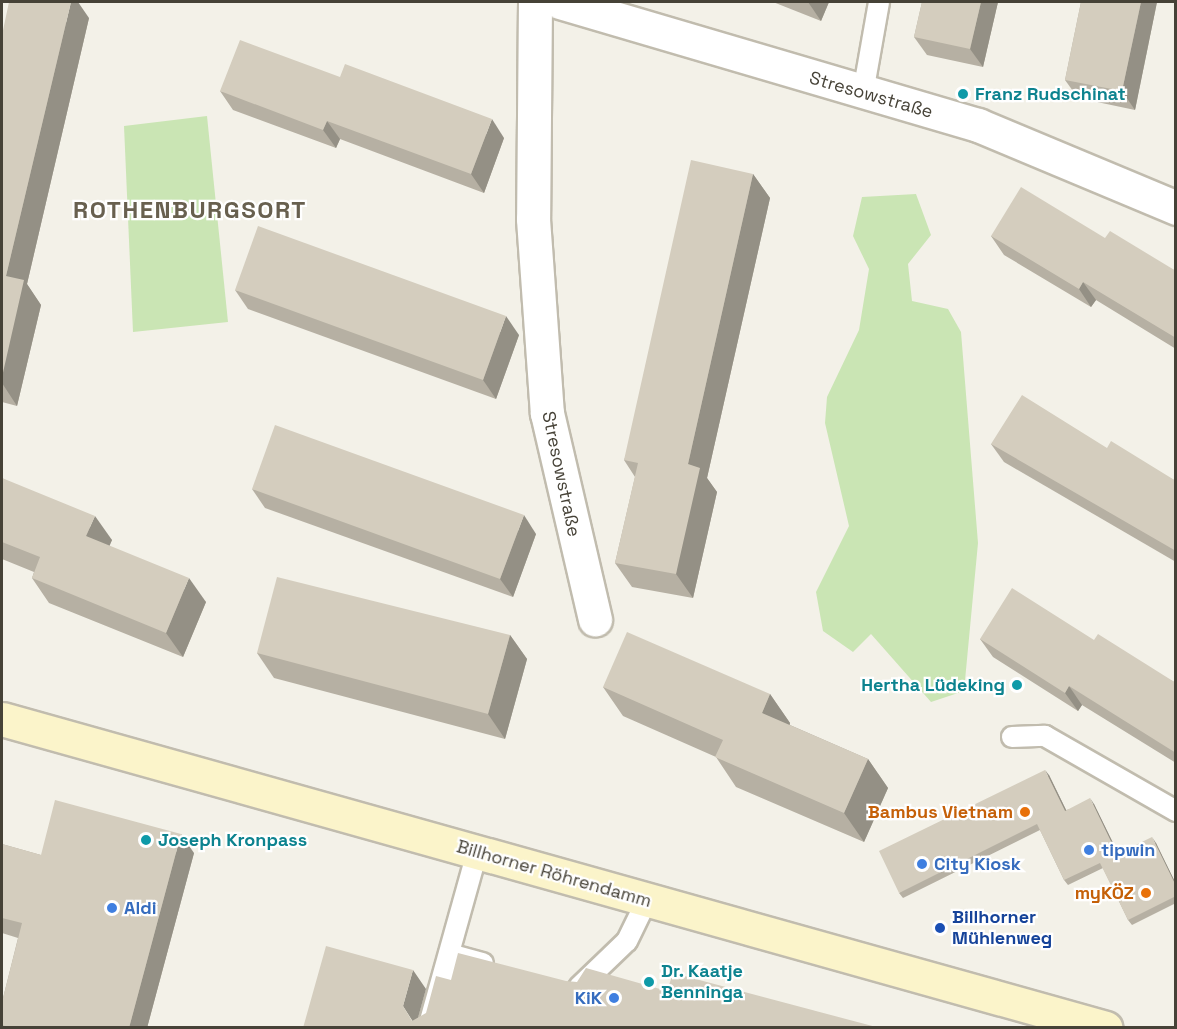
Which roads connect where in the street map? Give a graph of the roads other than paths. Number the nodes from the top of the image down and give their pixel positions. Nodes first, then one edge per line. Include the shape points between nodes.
1 (535, 2) edge
2 (560, 2) edge
3 (879, 2) edge
4 (863, 93) junction
5 (1176, 207) edge
6 (595, 620) dead end
7 (2, 719) edge
8 (1012, 737) dead end
9 (1176, 811) edge
10 (477, 852) junction
11 (647, 900) junction
12 (449, 954) junction
13 (505, 968) edge
14 (560, 982) edge
15 (428, 1028) edge
16 (1106, 1028) edge

1 - 6 street, Stresowstraße via 532,219 547,413
2 - 4 street, Stresowstraße
3 - 4 lane
4 - 5 street, Stresowstraße via 978,125
7 - 10 street, Billhorner Röhrendamm
8 - 9 lane via 1045,736
10 - 11 street, Billhorner Röhrendamm
10 - 12 lane
11 - 14 lane via 627,941 582,988
11 - 16 street, Billhorner Röhrendamm
12 - 13 lane
12 - 15 lane

